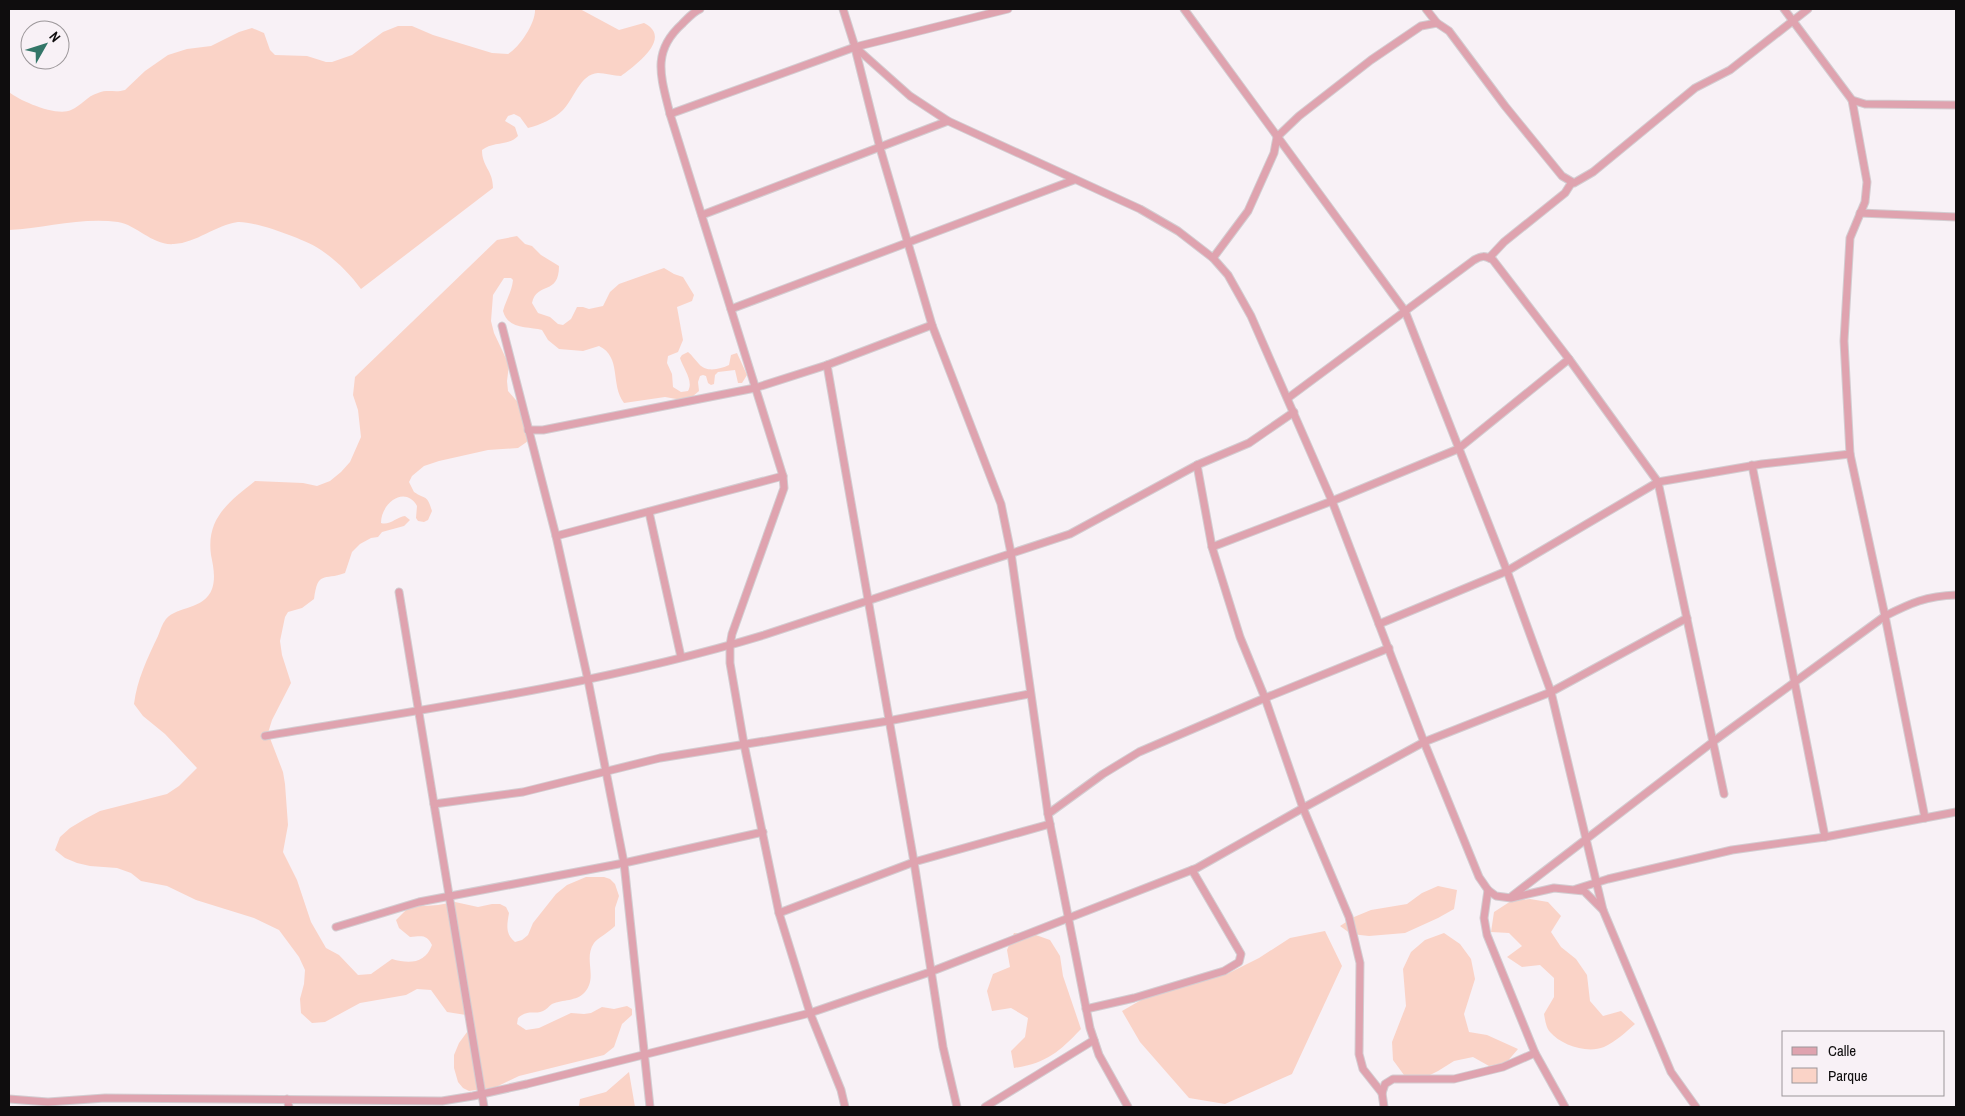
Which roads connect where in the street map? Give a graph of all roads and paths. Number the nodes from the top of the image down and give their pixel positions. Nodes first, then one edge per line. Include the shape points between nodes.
1 (700, 9) edge
2 (843, 9) edge
3 (1008, 9) edge
4 (1184, 9) edge
5 (1426, 9) edge
6 (1784, 9) edge
7 (1808, 9) edge
8 (1794, 21) junction
9 (1437, 23) junction
10 (855, 47) junction
11 (1852, 100) junction
12 (1956, 105) edge
13 (670, 114) junction
14 (948, 121) junction
15 (1277, 137) junction
16 (880, 148) junction
17 (1074, 180) junction
18 (1572, 182) junction
19 (1860, 214) junction
20 (702, 215) junction
21 (1956, 216) edge
22 (907, 241) junction
23 (1214, 258) junction
24 (1489, 258) junction
25 (731, 309) junction
26 (1405, 312) junction
27 (932, 325) junction
28 (502, 326) dead end
29 (1569, 359) junction
30 (827, 365) junction
31 (755, 388) junction
32 (1288, 398) junction
33 (1294, 412) junction
34 (528, 430) junction
35 (1458, 449) junction
36 (1850, 454) junction
37 (1197, 465) junction
38 (1752, 465) junction
39 (783, 476) junction
40 (1658, 482) junction
41 (1332, 501) junction
42 (649, 512) junction
43 (556, 536) junction
44 (1212, 547) junction
45 (1011, 554) junction
46 (1507, 571) junction
47 (399, 592) dead end
48 (1956, 594) edge
49 (867, 601) junction
50 (1885, 616) junction
51 (1687, 618) junction
52 (1379, 624) junction
53 (730, 645) junction
54 (1388, 648) junction
55 (681, 657) junction
56 (588, 680) junction
57 (1795, 682) junction
58 (1551, 692) junction
59 (1029, 694) junction
60 (1265, 698) junction
61 (418, 710) junction
62 (888, 721) junction
63 (265, 736) dead end
64 (1714, 741) junction
65 (1424, 742) junction
66 (744, 744) junction
67 (605, 772) junction
68 (1724, 794) dead end
69 (434, 804) junction
70 (1302, 808) junction
71 (1956, 812) edge
72 (1048, 814) junction
73 (1925, 818) junction
74 (1050, 824) junction
75 (763, 832) junction
76 (1825, 837) junction
77 (1586, 839) junction
78 (914, 862) junction
79 (624, 863) junction
80 (1192, 870) junction
81 (1596, 882) junction
82 (1488, 890) junction
83 (1573, 890) junction
84 (449, 896) junction
85 (1511, 898) junction
86 (1603, 910) junction
87 (779, 913) junction
88 (1068, 918) junction
89 (336, 927) dead end
90 (930, 972) junction
91 (1086, 1010) junction
92 (810, 1013) junction
93 (1094, 1040) junction
94 (1535, 1053) junction
95 (644, 1055) junction
96 (1382, 1093) junction
97 (482, 1094) junction
98 (9, 1099) edge
99 (288, 1103) edge
100 (484, 1107) edge
101 (650, 1107) edge
102 (845, 1107) edge
103 (957, 1107) edge
104 (985, 1107) edge
105 (1128, 1107) edge
106 (1384, 1107) edge
107 (1564, 1107) edge
108 (1696, 1107) edge

1 - 13 street via 673,32 662,49 660,71
2 - 10 street
3 - 10 street
4 - 15 street
5 - 9 street
6 - 8 street
7 - 8 street
8 - 11 street
8 - 18 street via 1730,70 1695,88 1593,172
9 - 15 street via 1421,26 1372,60
9 - 18 street via 1448,31 1562,176
10 - 13 street
10 - 14 street via 910,96
10 - 16 street
11 - 12 street via 1864,104
11 - 19 street via 1867,182
13 - 20 street
14 - 16 street
14 - 17 street
15 - 23 street via 1274,153 1248,211
15 - 26 street
16 - 20 street
16 - 22 street
17 - 22 street
17 - 23 street via 1178,230
18 - 24 street via 1565,193
19 - 21 street
19 - 36 street via 1850,238 1844,341
20 - 25 street
22 - 25 street
22 - 27 street
23 - 32 street via 1251,316
24 - 26 street via 1481,256 1474,260
24 - 29 street
25 - 31 street
26 - 32 street
26 - 35 street
27 - 30 street
27 - 45 street via 1001,504
28 - 34 street
29 - 35 street
29 - 40 street
30 - 31 street
30 - 49 street
31 - 34 street via 543,430
31 - 39 street
32 - 33 street
33 - 37 street via 1249,443
33 - 41 street
34 - 43 street
35 - 41 street
35 - 46 street
36 - 38 street
36 - 50 street
37 - 44 street
37 - 45 street via 1070,534
38 - 40 street
38 - 57 street
39 - 42 street
39 - 53 street via 784,488
40 - 46 street
40 - 51 street
41 - 44 street
41 - 52 street
42 - 43 street
42 - 55 street
43 - 56 street
44 - 60 street via 1240,637
45 - 49 street
45 - 59 street
46 - 52 street
46 - 58 street
47 - 61 street
48 - 50 street via 1915,601
49 - 53 street
49 - 62 street
50 - 57 street
50 - 73 street
51 - 58 street
51 - 64 street
52 - 54 street
53 - 55 street
53 - 66 street
54 - 60 street
54 - 65 street
55 - 56 street
56 - 61 street
56 - 67 street
57 - 64 street
57 - 76 street
58 - 65 street
58 - 77 street
59 - 62 street
59 - 72 street
60 - 70 street
60 - 72 street via 1139,752
61 - 63 street
61 - 69 street
62 - 66 street
62 - 78 street
64 - 68 street
64 - 77 street
65 - 70 street
65 - 82 street via 1479,877
66 - 67 street via 660,758
66 - 75 street
67 - 69 street via 523,792
67 - 79 street
69 - 84 street
70 - 80 street
70 - 96 street via 1348,917 1360,963 1359,1054 1362,1069
71 - 73 street
72 - 74 street
73 - 76 street
74 - 78 street
74 - 88 street
75 - 79 street
75 - 87 street
76 - 81 street via 1732,850
77 - 81 street
77 - 85 street
78 - 87 street
78 - 90 street
79 - 84 street
79 - 95 street
80 - 88 street
80 - 91 street via 1240,954 1239,962 1224,971
81 - 83 street
81 - 86 street
82 - 85 street via 1496,896
82 - 94 street via 1484,918 1487,935
83 - 85 street via 1554,888
83 - 86 street via 1584,891
84 - 89 street
84 - 97 street
86 - 108 street via 1671,1072
87 - 92 street
88 - 90 street
88 - 91 street
90 - 92 street
90 - 103 street
91 - 93 street
92 - 95 street
92 - 102 street
93 - 104 street
93 - 105 street
94 - 96 street via 1503,1067 1454,1079 1393,1079 1385,1084
94 - 107 street
95 - 97 street
95 - 101 street
96 - 106 street
97 - 99 street via 442,1101
97 - 100 street
98 - 99 street

